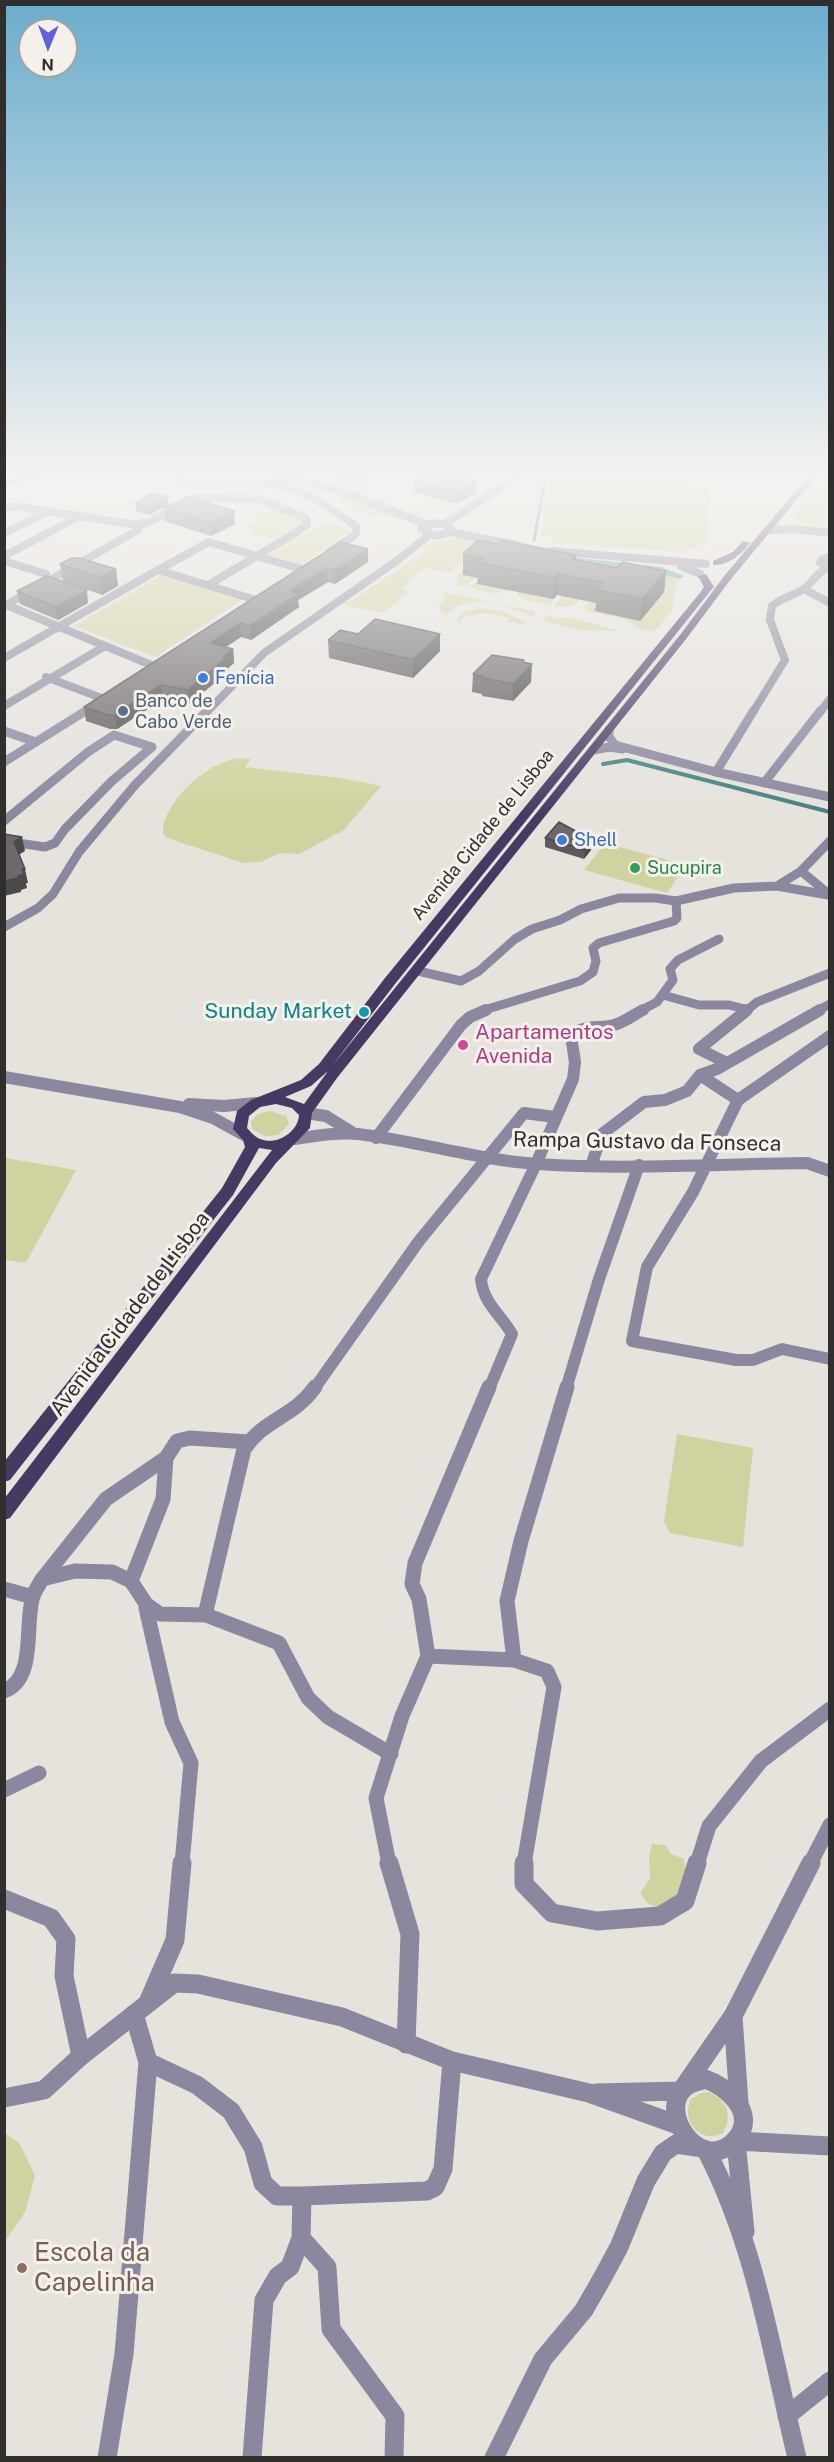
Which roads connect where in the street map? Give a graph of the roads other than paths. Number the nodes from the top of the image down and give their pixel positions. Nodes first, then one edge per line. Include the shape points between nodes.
1 (28, 588) edge
2 (128, 588) edge
3 (219, 588) edge
4 (358, 588) edge
5 (708, 588) edge
6 (722, 588) edge
7 (804, 589) joint
8 (94, 599) dead end
9 (104, 602) junction
10 (5, 603) edge
11 (830, 603) edge
12 (244, 608) edge
13 (60, 628) junction
14 (105, 646) junction
15 (4, 658) edge
16 (145, 674) edge
17 (46, 677) junction
18 (114, 693) edge
19 (104, 699) junction
20 (830, 699) edge
21 (4, 706) edge
22 (609, 730) junction
23 (4, 731) edge
24 (36, 742) junction
25 (593, 750) junction
26 (632, 750) junction
27 (4, 762) edge
28 (716, 772) junction
29 (764, 783) junction
30 (827, 797) edge
31 (4, 820) edge
32 (4, 841) edge
33 (829, 842) edge
34 (801, 870) junction
35 (777, 886) junction
36 (830, 895) edge
37 (676, 901) junction
38 (4, 927) edge
39 (719, 939) dead end
40 (418, 971) junction
41 (830, 973) edge
42 (663, 995) junction
43 (830, 1004) edge
44 (745, 1009) junction
45 (830, 1036) edge
46 (725, 1062) junction
47 (700, 1075) junction
48 (4, 1077) edge
49 (738, 1100) junction
50 (152, 1101) junction
51 (261, 1101) junction
52 (305, 1113) junction
53 (555, 1117) junction
54 (357, 1134) junction
55 (247, 1137) junction
56 (376, 1138) junction
57 (292, 1140) junction
58 (489, 1158) junction
59 (706, 1163) junction
60 (807, 1163) junction
61 (536, 1164) junction
62 (639, 1165) junction
63 (830, 1165) edge
64 (591, 1166) junction
65 (830, 1171) edge
66 (830, 1359) edge
67 (249, 1442) junction
68 (166, 1458) junction
69 (4, 1475) edge
70 (4, 1513) edge
71 (42, 1579) junction
72 (131, 1581) junction
73 (4, 1589) edge
74 (33, 1597) junction
75 (146, 1608) junction
76 (205, 1615) junction
77 (428, 1656) junction
78 (513, 1660) junction
79 (4, 1691) edge
80 (830, 1708) edge
81 (390, 1754) junction
82 (39, 1773) dead end
83 (4, 1790) edge
84 (829, 1826) edge
85 (4, 1899) edge
86 (149, 2001) junction
87 (134, 2014) junction
88 (733, 2016) junction
89 (406, 2044) junction
90 (81, 2056) junction
91 (452, 2061) junction
92 (148, 2062) junction
93 (681, 2091) junction
94 (589, 2093) junction
95 (4, 2098) edge
96 (740, 2104) junction
97 (678, 2125) junction
98 (735, 2140) junction
99 (830, 2146) edge
100 (701, 2148) junction
101 (302, 2196) junction
102 (301, 2238) junction
103 (747, 2248) junction
104 (830, 2382) edge
105 (787, 2416) junction
106 (107, 2457) edge
107 (252, 2457) edge
108 (394, 2457) edge
109 (494, 2457) edge
110 (797, 2457) edge

1 - 10 street
2 - 9 street
3 - 12 street via 259,598
4 - 38 street via 264,653 135,785 79,852 53,894 38,909
5 - 51 main road, Avenida Cidade de Lisboa via 324,1067 306,1083
6 - 22 main road, Avenida Cidade de Lisboa
7 - 11 street
7 - 28 street via 775,602 771,608 770,622 785,660
8 - 9 street
9 - 13 street
10 - 13 street
13 - 14 street
13 - 15 street
14 - 16 street via 159,664
14 - 17 street
17 - 19 street
17 - 21 street
18 - 19 street
19 - 24 street
20 - 29 street
22 - 25 main road, Avenida Cidade de Lisboa
22 - 26 street via 612,742
23 - 24 street
24 - 27 street
25 - 26 street
25 - 40 main road, Avenida Cidade de Lisboa
26 - 28 street
28 - 29 street
29 - 30 street
31 - 32 street via 114,735 152,747 112,781 55,843 45,847
33 - 34 street
34 - 35 street
34 - 36 street
35 - 36 street
35 - 37 street via 725,889
37 - 40 street via 619,898 581,909 515,939 479,971 461,981
37 - 56 street via 674,921 593,948 593,972 580,981 470,1017
39 - 42 street via 678,960 670,969 673,980
40 - 52 main road, Avenida Cidade de Lisboa
41 - 44 street
42 - 44 street via 699,1005
42 - 53 street via 616,1025 586,1028 571,1036 573,1079
43 - 46 street
44 - 46 street via 699,1049
45 - 49 street
46 - 47 street
47 - 49 street
47 - 64 street via 687,1091 665,1100 644,1102 602,1134
48 - 50 street
49 - 59 street
50 - 51 street via 208,1106
50 - 55 street via 213,1118
51 - 52 main road via 285,1100
51 - 55 main road via 242,1114 240,1129
52 - 54 street, Rampa Gustavo da Fonseca via 326,1116
52 - 57 main road via 303,1131
53 - 58 street via 524,1113
53 - 61 street
54 - 56 street, Rampa Gustavo da Fonseca
54 - 57 street, Rampa Gustavo da Fonseca
55 - 57 main road via 262,1144
55 - 69 main road, Avenida Cidade de Lisboa via 252,1147 228,1191
56 - 58 street, Rampa Gustavo da Fonseca
57 - 70 main road, Avenida Cidade de Lisboa via 271,1161
58 - 61 street, Rampa Gustavo da Fonseca
58 - 67 street via 418,1241 305,1401 294,1413 258,1431
59 - 60 street, Rampa Gustavo da Fonseca
59 - 62 street, Rampa Gustavo da Fonseca
59 - 66 street via 693,1192 647,1267 632,1341 736,1360 753,1360 782,1349
60 - 63 street
60 - 65 street, Rampa Gustavo da Fonseca
61 - 64 street, Rampa Gustavo da Fonseca
61 - 77 street via 481,1279 483,1298 512,1334 415,1563 412,1584 419,1599
62 - 64 street, Rampa Gustavo da Fonseca
62 - 78 street via 599,1280 521,1541 507,1601
67 - 68 street via 190,1438 177,1441
67 - 76 street via 244,1449
68 - 71 street via 106,1499
68 - 72 street via 163,1499
71 - 72 street via 61,1572 86,1570 111,1572
71 - 74 street
72 - 75 street
73 - 74 street
74 - 79 street via 24,1670 11,1689
75 - 76 street via 162,1615
75 - 86 street via 172,1722 191,1764 175,1940
76 - 81 street via 279,1642 308,1698 328,1717
77 - 78 street
77 - 81 street
78 - 80 street via 547,1671 554,1687 524,1884 552,1913 597,1921 660,1917 685,1901 709,1826 762,1761
81 - 89 street via 376,1798 391,1874 410,1934
82 - 83 street
84 - 88 street
85 - 90 street via 51,1918 66,1939 64,1976
86 - 87 street
86 - 89 street via 174,1983 198,1984 342,2017
87 - 90 street
87 - 92 street
88 - 93 street
88 - 96 street
89 - 91 street
90 - 95 street via 44,2090
91 - 94 street
91 - 101 street via 443,2169 435,2187 427,2191
92 - 101 street via 197,2085 231,2111 253,2147 263,2183 277,2196
92 - 106 street via 124,2354
93 - 94 street
93 - 96 street via 695,2080 716,2080
93 - 97 street via 675,2107
94 - 97 street
96 - 98 street via 742,2126
97 - 100 street via 689,2141
98 - 99 street
98 - 100 street via 717,2151
98 - 103 street
100 - 103 street via 717,2171
100 - 109 street via 676,2144 663,2153 646,2181 604,2275 584,2310 543,2359
101 - 102 street
102 - 107 street via 290,2267 278,2276 264,2300
102 - 108 street via 327,2267 331,2329 395,2416
103 - 105 street
104 - 105 street
105 - 110 street

